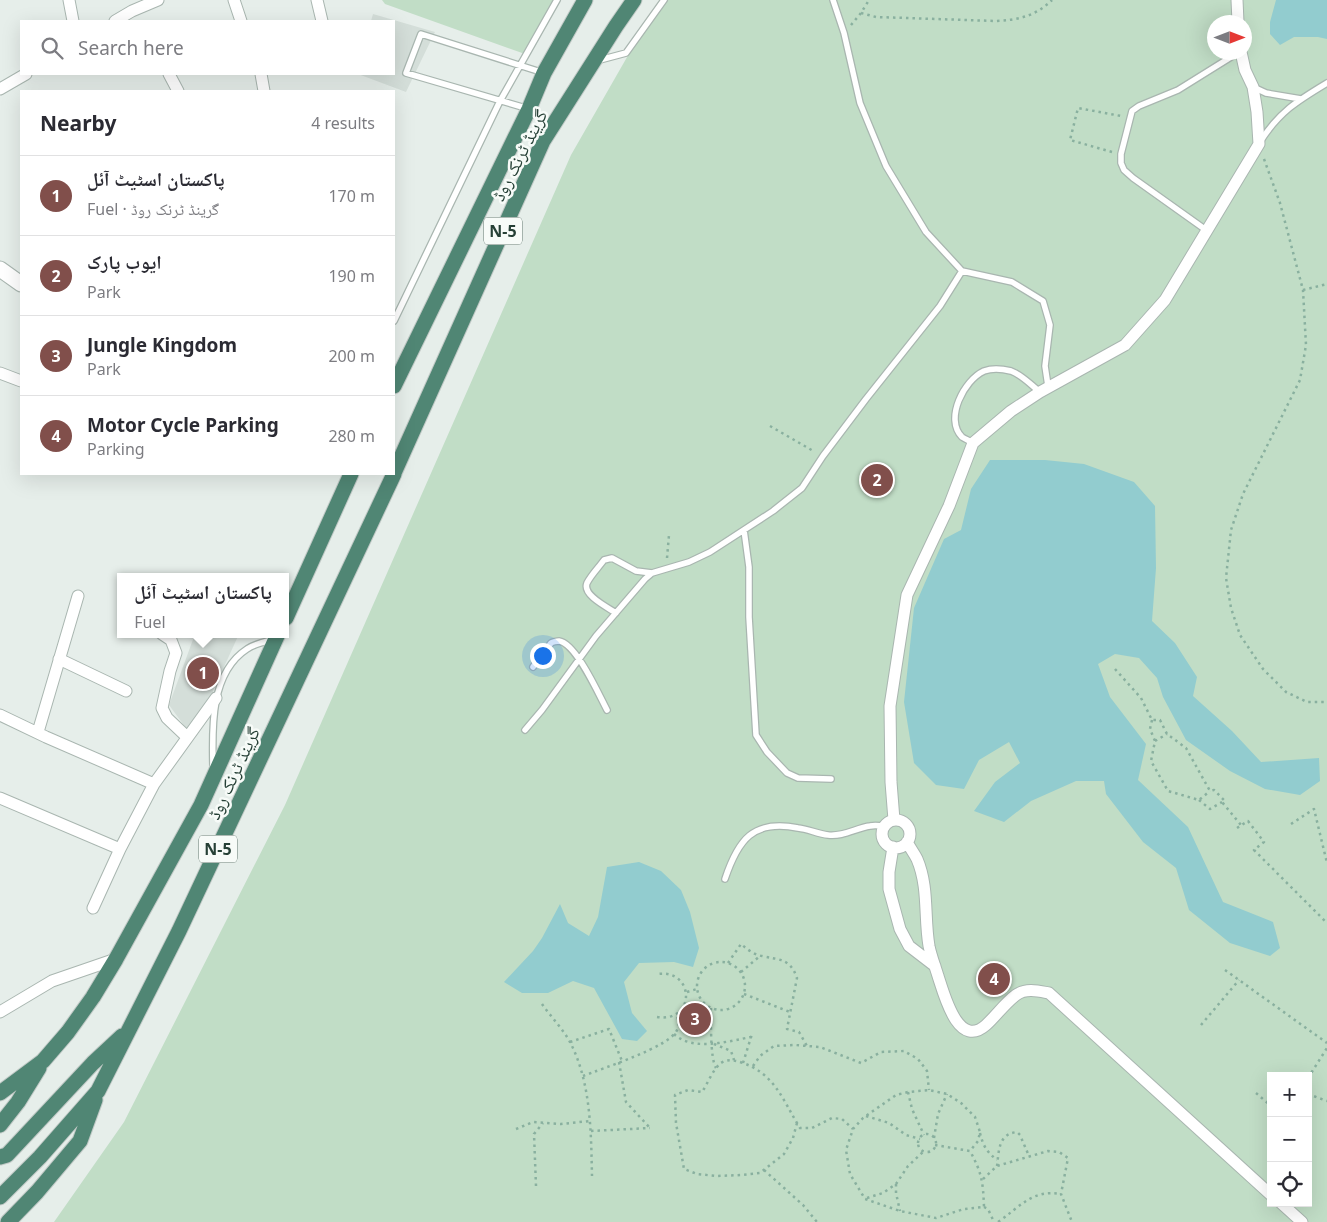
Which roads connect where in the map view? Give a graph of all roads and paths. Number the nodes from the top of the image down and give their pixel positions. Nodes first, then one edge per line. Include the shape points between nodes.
1 (70, 0) edge
2 (158, 0) edge
3 (234, 0) edge
4 (317, 0) edge
5 (557, 0) edge
6 (585, 0) edge
7 (634, 0) edge
8 (664, 0) edge
9 (833, 0) edge
10 (869, 0) edge
11 (1052, 0) edge
12 (1237, 0) edge
13 (861, 13) junction
14 (1238, 15) edge
15 (135, 16) edge
16 (73, 20) edge
17 (119, 20) edge
18 (241, 20) edge
19 (322, 20) edge
20 (844, 33) junction
21 (1227, 60) edge
22 (1242, 60) edge
23 (594, 62) junction
24 (520, 66) junction
25 (544, 73) junction
26 (24, 75) edge
27 (169, 75) edge
28 (260, 75) edge
29 (1327, 83) edge
30 (1253, 87) junction
31 (0, 89) edge
32 (177, 90) edge
33 (264, 90) edge
34 (1301, 99) junction
35 (500, 101) junction
36 (529, 109) junction
37 (1130, 118) junction
38 (1259, 144) junction
39 (1120, 154) junction
40 (1206, 230) junction
41 (0, 269) edge
42 (962, 271) junction
43 (20, 283) edge
44 (1327, 284) edge
45 (1303, 290) junction
46 (395, 319) edge
47 (0, 373) edge
48 (20, 381) edge
49 (395, 384) edge
50 (1044, 389) junction
51 (770, 426) dead end
52 (973, 442) junction
53 (823, 456) junction
54 (395, 472) edge
55 (351, 475) edge
56 (394, 475) edge
57 (744, 530) junction
58 (669, 535) dead end
59 (669, 568) junction
60 (652, 573) junction
61 (78, 596) dead end
62 (289, 611) edge
63 (616, 613) junction
64 (168, 638) edge
65 (272, 638) edge
66 (276, 638) edge
67 (59, 659) junction
68 (579, 659) junction
69 (533, 667) dead end
70 (1115, 669) dead end
71 (126, 692) dead end
72 (216, 698) junction
73 (1327, 702) edge
74 (607, 710) dead end
75 (0, 715) edge
76 (1152, 720) junction
77 (525, 730) dead end
78 (38, 732) junction
79 (1167, 734) junction
80 (187, 737) junction
81 (1155, 741) junction
82 (213, 778) junction
83 (831, 779) dead end
84 (154, 784) junction
85 (1210, 791) junction
86 (0, 798) edge
87 (1199, 800) junction
88 (1222, 802) junction
89 (890, 823) junction
90 (1291, 824) dead end
91 (1241, 825) junction
92 (1237, 828) dead end
93 (907, 842) junction
94 (893, 848) junction
95 (120, 849) junction
96 (1327, 863) edge
97 (725, 879) dead end
98 (93, 908) dead end
99 (1327, 923) edge
100 (760, 956) junction
101 (116, 959) junction
102 (728, 963) junction
103 (935, 966) junction
104 (1225, 970) dead end
105 (740, 972) junction
106 (658, 974) dead end
107 (1239, 980) junction
108 (698, 990) junction
109 (686, 992) junction
110 (744, 994) junction
111 (542, 1004) dead end
112 (711, 1008) junction
113 (0, 1012) edge
114 (790, 1012) junction
115 (676, 1015) junction
116 (657, 1017) dead end
117 (1201, 1025) dead end
118 (131, 1028) junction
119 (674, 1034) junction
120 (570, 1042) junction
121 (712, 1043) junction
122 (1327, 1043) edge
123 (807, 1046) junction
124 (1327, 1048) edge
125 (734, 1060) junction
126 (43, 1061) junction
127 (620, 1062) junction
128 (743, 1063) junction
129 (752, 1066) junction
130 (717, 1068) junction
131 (1312, 1072) edge
132 (583, 1076) junction
133 (929, 1090) junction
134 (98, 1091) junction
135 (908, 1092) junction
136 (0, 1093) edge
137 (1256, 1093) dead end
138 (947, 1094) junction
139 (1312, 1095) edge
140 (1327, 1101) edge
141 (1267, 1103) edge
142 (866, 1116) junction
143 (590, 1121) junction
144 (544, 1122) junction
145 (797, 1123) junction
146 (0, 1124) edge
147 (516, 1129) dead end
148 (853, 1129) junction
149 (591, 1131) junction
150 (980, 1132) junction
151 (924, 1135) junction
152 (934, 1138) junction
153 (920, 1139) junction
154 (935, 1145) junction
155 (924, 1151) junction
156 (970, 1151) junction
157 (1029, 1156) junction
158 (0, 1157) edge
159 (998, 1160) junction
160 (997, 1166) junction
161 (764, 1170) junction
162 (592, 1176) dead end
163 (983, 1179) junction
164 (896, 1184) junction
165 (536, 1186) dead end
166 (1267, 1191) edge
167 (1061, 1194) junction
168 (0, 1197) edge
169 (865, 1199) junction
170 (984, 1207) junction
171 (1285, 1207) edge
172 (900, 1212) junction
173 (8, 1222) edge
174 (817, 1222) edge
175 (994, 1222) edge
176 (998, 1222) edge
177 (1072, 1222) edge
178 (1302, 1222) edge

1 - 16 street
2 - 15 street
3 - 18 street
4 - 19 street
5 - 24 lane
6 - 25 highway, گرینڈ ٹرنک روڈ / N-5
7 - 23 highway, گرینڈ ٹرنک روڈ / N-5
8 - 23 lane via 626,53
9 - 20 lane
10 - 13 path
11 - 13 path via 1031,15 996,22 876,17
12 - 14 street
13 - 20 path
15 - 17 street
20 - 42 lane via 860,104 886,166 926,232
21 - 37 lane via 1178,90 1139,106 1132,111
22 - 30 street
23 - 54 highway, گرینڈ ٹرنک روڈ / N-5 via 543,141
24 - 25 lane
24 - 35 lane
24 - 35 lane via 421,34 406,73
25 - 36 highway, گرینڈ ٹرنک روڈ / N-5
26 - 31 street
27 - 32 street
28 - 33 street
29 - 34 lane
30 - 34 lane via 1266,93
30 - 38 street
34 - 38 lane via 1271,125
35 - 36 lane
35 - 46 lane
36 - 49 highway, گرینڈ ٹرنک روڈ / N-5
37 - 39 lane
37 - 39 path via 1078,108 1070,140
38 - 40 street
38 - 45 path via 1280,202
39 - 40 lane via 1124,170 1133,178
40 - 50 street via 1165,300 1125,345
41 - 43 street
42 - 50 lane via 1012,282 1043,300 1050,325
42 - 53 lane via 940,306
44 - 45 path
45 - 73 path via 1306,345 1300,380 1243,494 1231,530 1226,578 1240,635 1263,669 1286,692 1307,702
47 - 48 street
50 - 52 street
50 - 52 lane via 1012,372 999,369 984,371 970,382 956,408 956,427 963,437
51 - 53 path
52 - 89 street via 949,506 907,595 890,706
53 - 57 lane via 802,488
55 - 62 highway
56 - 118 highway, گرینڈ ٹرنک روڈ / N-5
57 - 59 lane via 703,555
57 - 83 lane via 749,568 756,735 787,772 798,778
58 - 59 path via 666,549
59 - 60 lane
60 - 63 lane
60 - 63 lane via 636,571 612,558 604,560 586,589 588,594
61 - 67 street
63 - 68 lane
64 - 80 street via 176,653 162,708 167,718
65 - 72 lane via 248,647 237,656 225,674
66 - 82 highway, گرینڈ ٹرنک روڈ / N-5
67 - 71 street
67 - 78 street
68 - 69 lane via 558,641 551,643
68 - 74 lane
68 - 77 lane
70 - 76 path via 1141,698
72 - 80 street
72 - 82 lane via 212,736
75 - 78 street
76 - 79 path via 1160,720
76 - 81 path via 1150,729
78 - 84 street
79 - 81 path
79 - 85 path via 1186,748
80 - 84 street
81 - 87 path via 1151,761 1168,791
82 - 101 highway, گرینڈ ٹرنک روڈ / N-5
84 - 95 street
85 - 87 path
85 - 88 path via 1214,790 1224,800
86 - 95 street
87 - 88 path via 1210,809
88 - 91 path
89 - 93 street via 905,823 910,832
89 - 94 street via 883,836
89 - 97 lane via 840,835 782,826 758,830 741,843
90 - 96 path via 1314,809
91 - 92 path
91 - 99 path via 1248,821 1264,842 1254,850
93 - 94 street
93 - 103 street via 917,859 923,880 929,946
94 - 103 street via 889,889 900,929 909,946
95 - 98 street
100 - 102 path via 741,944
100 - 105 path
100 - 114 path via 782,960 795,972 796,987
101 - 113 street via 52,982
101 - 126 highway, گرینڈ ٹرنک روڈ / N-5 via 73,1025
102 - 105 path
102 - 108 path via 712,964 706,968 700,974
103 - 166 street via 957,1024 966,1030 977,1031 985,1026 1017,994 1032,990 1050,993
104 - 107 path
105 - 110 path
106 - 109 path via 673,975 684,985
107 - 117 path
107 - 122 path
108 - 109 path
108 - 112 path
109 - 115 path via 684,1007
110 - 112 path via 727,1010
110 - 114 path
111 - 120 path
112 - 121 path
114 - 123 path via 787,1029 799,1032
115 - 116 path
115 - 119 path via 679,1023
118 - 134 highway, گرینڈ ٹرنک روڈ / N-5
118 - 158 highway via 7,1155
119 - 121 path via 690,1043
119 - 127 path
120 - 127 path via 609,1029
120 - 132 path
121 - 125 path via 731,1051
121 - 128 path via 752,1035
121 - 130 path
123 - 129 path via 774,1046
123 - 133 path via 820,1047 861,1064 881,1052 904,1051 918,1059 927,1071
124 - 131 path
125 - 128 path
125 - 130 path via 724,1061
126 - 136 highway, گرینڈ ٹرنک روڈ / N-5
126 - 146 highway
127 - 132 path
127 - 149 path via 626,1102 650,1128
128 - 129 path
129 - 145 path via 768,1077
130 - 161 path via 702,1092 688,1090 675,1095 684,1169 716,1176
132 - 143 path
133 - 135 path
133 - 138 path
134 - 168 highway, گرینڈ ٹرنک روڈ / N-5
134 - 173 highway via 80,1141
135 - 142 path
135 - 151 path
137 - 141 path
138 - 150 path via 975,1117
138 - 152 path via 938,1114
139 - 140 path
142 - 148 path
142 - 153 path via 889,1123 906,1135
143 - 144 path
143 - 149 path
144 - 147 path via 533,1122
144 - 165 path via 534,1134
145 - 148 path via 800,1128 812,1128 832,1118 842,1119
145 - 161 path via 784,1154
148 - 169 path via 846,1150 850,1174
149 - 162 path
150 - 156 path
150 - 159 path via 982,1144
151 - 152 path
151 - 153 path
152 - 154 path
153 - 155 path via 919,1146
154 - 155 path via 931,1151
154 - 156 path
155 - 164 path
156 - 163 path
157 - 159 path via 1020,1135 1013,1132 1001,1142
157 - 160 path
157 - 167 path via 1052,1151 1068,1158
159 - 160 path
160 - 163 path
161 - 174 path
163 - 170 path
164 - 169 path
164 - 172 path
167 - 176 path via 1037,1194
167 - 177 path
169 - 172 path
170 - 172 path via 964,1209 936,1218
170 - 175 path
171 - 178 street

